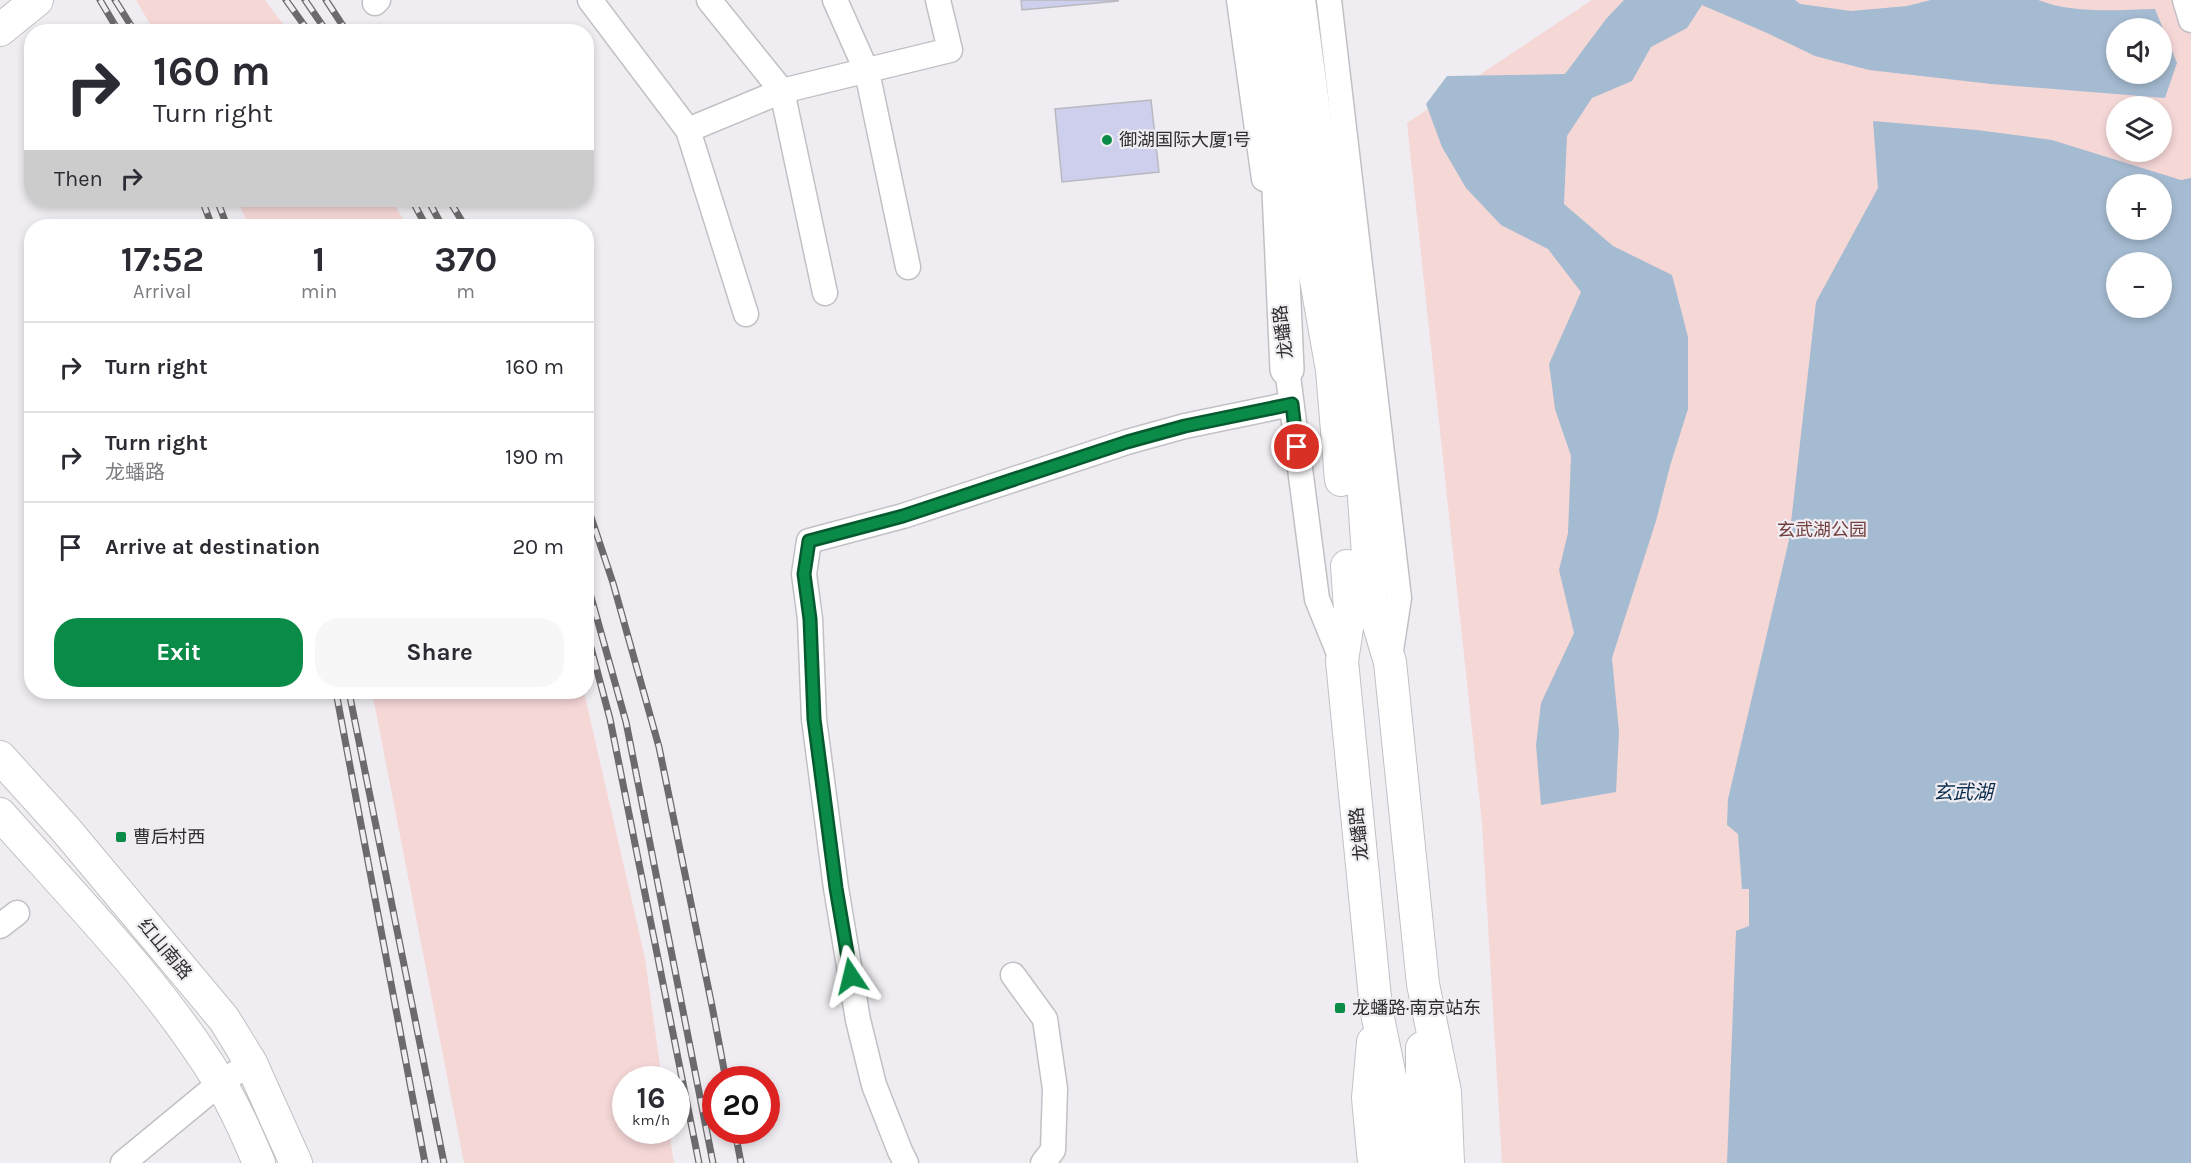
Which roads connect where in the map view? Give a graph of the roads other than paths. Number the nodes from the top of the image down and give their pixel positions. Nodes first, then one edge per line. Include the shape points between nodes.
1 (37, 0) edge
2 (590, 0) edge
3 (710, 0) edge
4 (835, 0) edge
5 (938, 0) edge
6 (1239, 0) edge
7 (1258, 0) edge
8 (1276, 0) edge
9 (1299, 0) edge
10 (1329, 0) edge
11 (2185, 0) edge
12 (2191, 20) edge
13 (0, 30) edge
14 (867, 72) junction
15 (782, 91) junction
16 (688, 130) junction
17 (908, 267) dead end
18 (825, 293) dead end
19 (746, 314) dead end
20 (1287, 369) junction
21 (1292, 404) junction
22 (1361, 604) junction
23 (1342, 661) junction
24 (1390, 662) junction
25 (0, 757) edge
26 (0, 814) edge
27 (1013, 975) dead end
28 (1423, 984) junction
29 (1376, 1008) junction
30 (251, 1063) junction
31 (220, 1083) junction
32 (1409, 1103) junction
33 (123, 1163) edge
34 (259, 1163) edge
35 (296, 1163) edge
36 (906, 1163) edge
37 (1043, 1163) edge
38 (1374, 1163) edge
39 (1400, 1163) edge
40 (1427, 1163) edge
41 (1448, 1163) edge

1 - 13 main road
2 - 16 street
3 - 15 street
4 - 14 street
5 - 14 street via 950,50
6 - 20 street, 龙蟠路
7 - 20 highway via 1276,124
8 - 22 main road, 龙蟠路 via 1305,218 1332,370
9 - 22 main road, 龙蟠路 via 1355,367
10 - 24 street, 龙蟠路 via 1399,598
11 - 12 street
14 - 15 street
14 - 17 street
15 - 16 street
15 - 18 street
16 - 19 street
20 - 21 street, 龙蟠路
21 - 23 street, 龙蟠路 via 1317,599
21 - 36 street via 1136,439 903,516 809,541 804,574 814,719 836,888 858,1020 874,1085
22 - 23 main road, 龙蟠路
22 - 24 main road, 龙蟠路
23 - 29 main road, 龙蟠路
24 - 28 main road, 龙蟠路
25 - 30 main road, 红山南路 via 224,1019
26 - 31 main road, 红山南路 via 102,927 185,1030
27 - 37 street via 1044,1019 1055,1089 1053,1150
28 - 32 main road, 龙蟠路
28 - 41 main road, 龙蟠路 via 1445,1092
29 - 32 main road, 龙蟠路
29 - 38 main road, 龙蟠路 via 1368,1098
30 - 31 street
30 - 35 main road, 红山南路
31 - 33 street
31 - 34 main road, 红山南路
32 - 39 main road, 龙蟠路
32 - 40 main road, 龙蟠路

